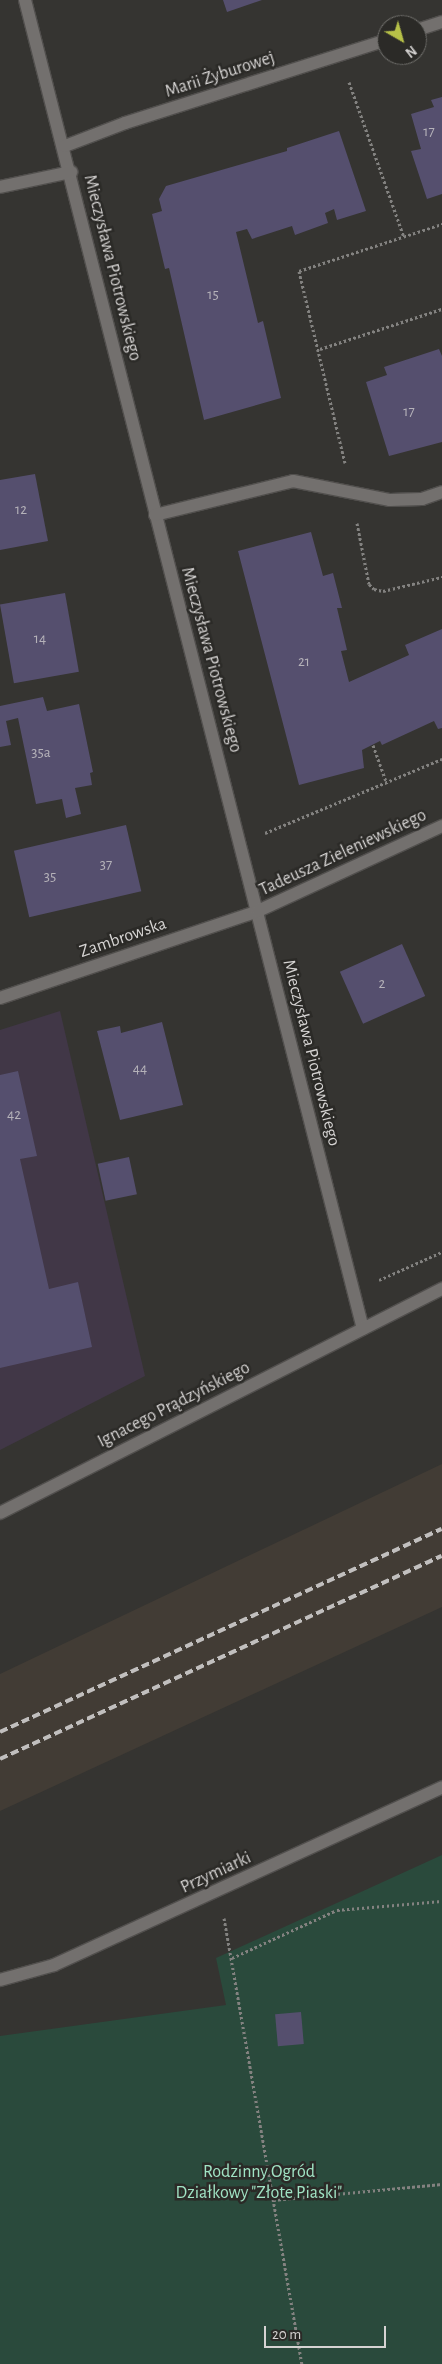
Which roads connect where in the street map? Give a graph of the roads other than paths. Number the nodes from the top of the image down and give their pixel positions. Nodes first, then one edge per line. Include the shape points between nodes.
1 (25, 0) edge
2 (442, 22) edge
3 (427, 27) edge
4 (377, 43) edge
5 (64, 146) junction
6 (71, 172) junction
7 (0, 187) edge
8 (442, 492) edge
9 (155, 515) junction
10 (442, 826) edge
11 (258, 911) junction
12 (0, 998) edge
13 (442, 1289) edge
14 (363, 1329) junction
15 (0, 1513) edge
16 (442, 1787) edge
17 (0, 1980) edge

1 - 5 street, Mieczysława Piotrowskiego
2 - 3 street
4 - 5 street, Marii Żyburowej via 125,123
5 - 6 street, Mieczysława Piotrowskiego
6 - 7 street
6 - 9 street, Mieczysława Piotrowskiego
8 - 9 street via 422,499 390,500 293,481
9 - 11 street, Mieczysława Piotrowskiego
10 - 11 street, Tadeusza Zieleniewskiego
11 - 12 street, Zambrowska
11 - 14 street, Mieczysława Piotrowskiego
13 - 14 street, Ignacego Prądzyńskiego
14 - 15 street, Ignacego Prądzyńskiego
16 - 17 street, Przymiarki via 54,1965

